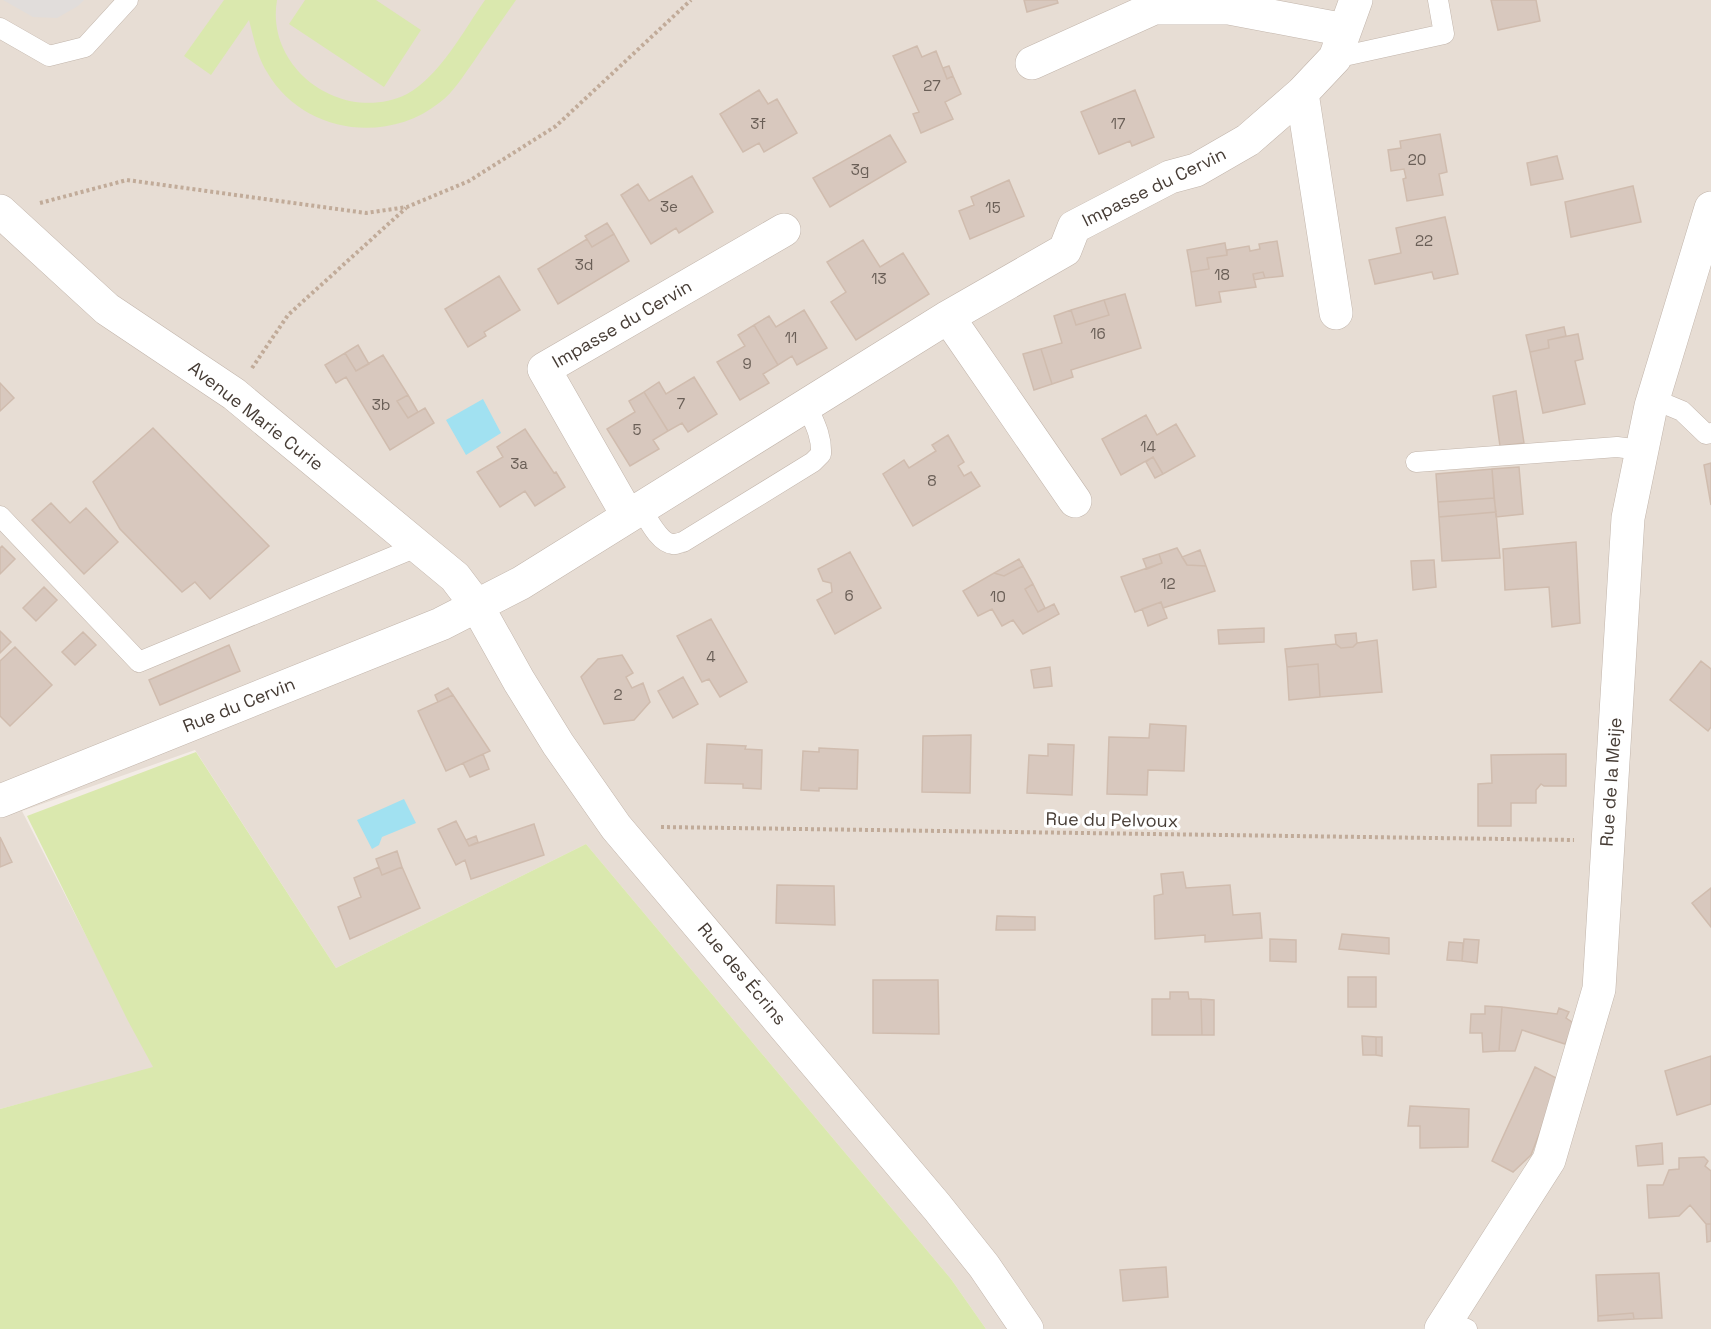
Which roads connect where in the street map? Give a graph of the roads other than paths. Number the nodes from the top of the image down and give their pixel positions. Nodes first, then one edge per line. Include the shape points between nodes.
1 (128, 0) edge
2 (1356, 0) edge
3 (1438, 0) edge
4 (0, 28) edge
5 (1340, 44) junction
6 (1032, 63) dead end
7 (1302, 93) junction
8 (1711, 208) edge
9 (1, 212) edge
10 (784, 230) dead end
11 (1336, 313) dead end
12 (948, 317) junction
13 (1653, 399) junction
14 (807, 406) junction
15 (1711, 433) edge
16 (1641, 450) junction
17 (1416, 462) dead end
18 (1075, 501) dead end
19 (635, 512) junction
20 (0, 516) edge
21 (419, 546) junction
22 (477, 606) junction
23 (0, 801) edge
24 (1451, 1326) edge
25 (1027, 1329) edge

1 - 4 lane via 85,47 49,56
2 - 5 street, Impasse du Cervin
3 - 5 lane via 1444,34
5 - 6 street via 1229,8 1154,8
5 - 7 street, Impasse du Cervin
7 - 11 street
7 - 12 street, Impasse du Cervin via 1248,140 1196,171 1170,177 1074,227 1065,250
8 - 13 street, Rue de la Meije
9 - 21 street, Avenue Marie Curie via 107,309 234,394
10 - 19 street, Impasse du Cervin via 544,369
12 - 14 street, Impasse du Cervin
12 - 18 street
13 - 15 lane via 1682,411 1707,434
13 - 16 street, Rue de la Meije
14 - 19 street, Impasse du Cervin
14 - 19 lane via 822,444 821,454 813,462 683,542 666,541
16 - 17 lane via 1617,447
16 - 24 street, Rue de la Meije via 1628,518 1599,989 1549,1160
19 - 22 street, Impasse du Cervin via 521,584
20 - 21 lane via 139,662
21 - 22 street, Avenue Marie Curie via 455,577
22 - 23 street, Rue du Cervin via 441,624
22 - 25 street, Rue des Écrins via 558,744 616,826 937,1207

